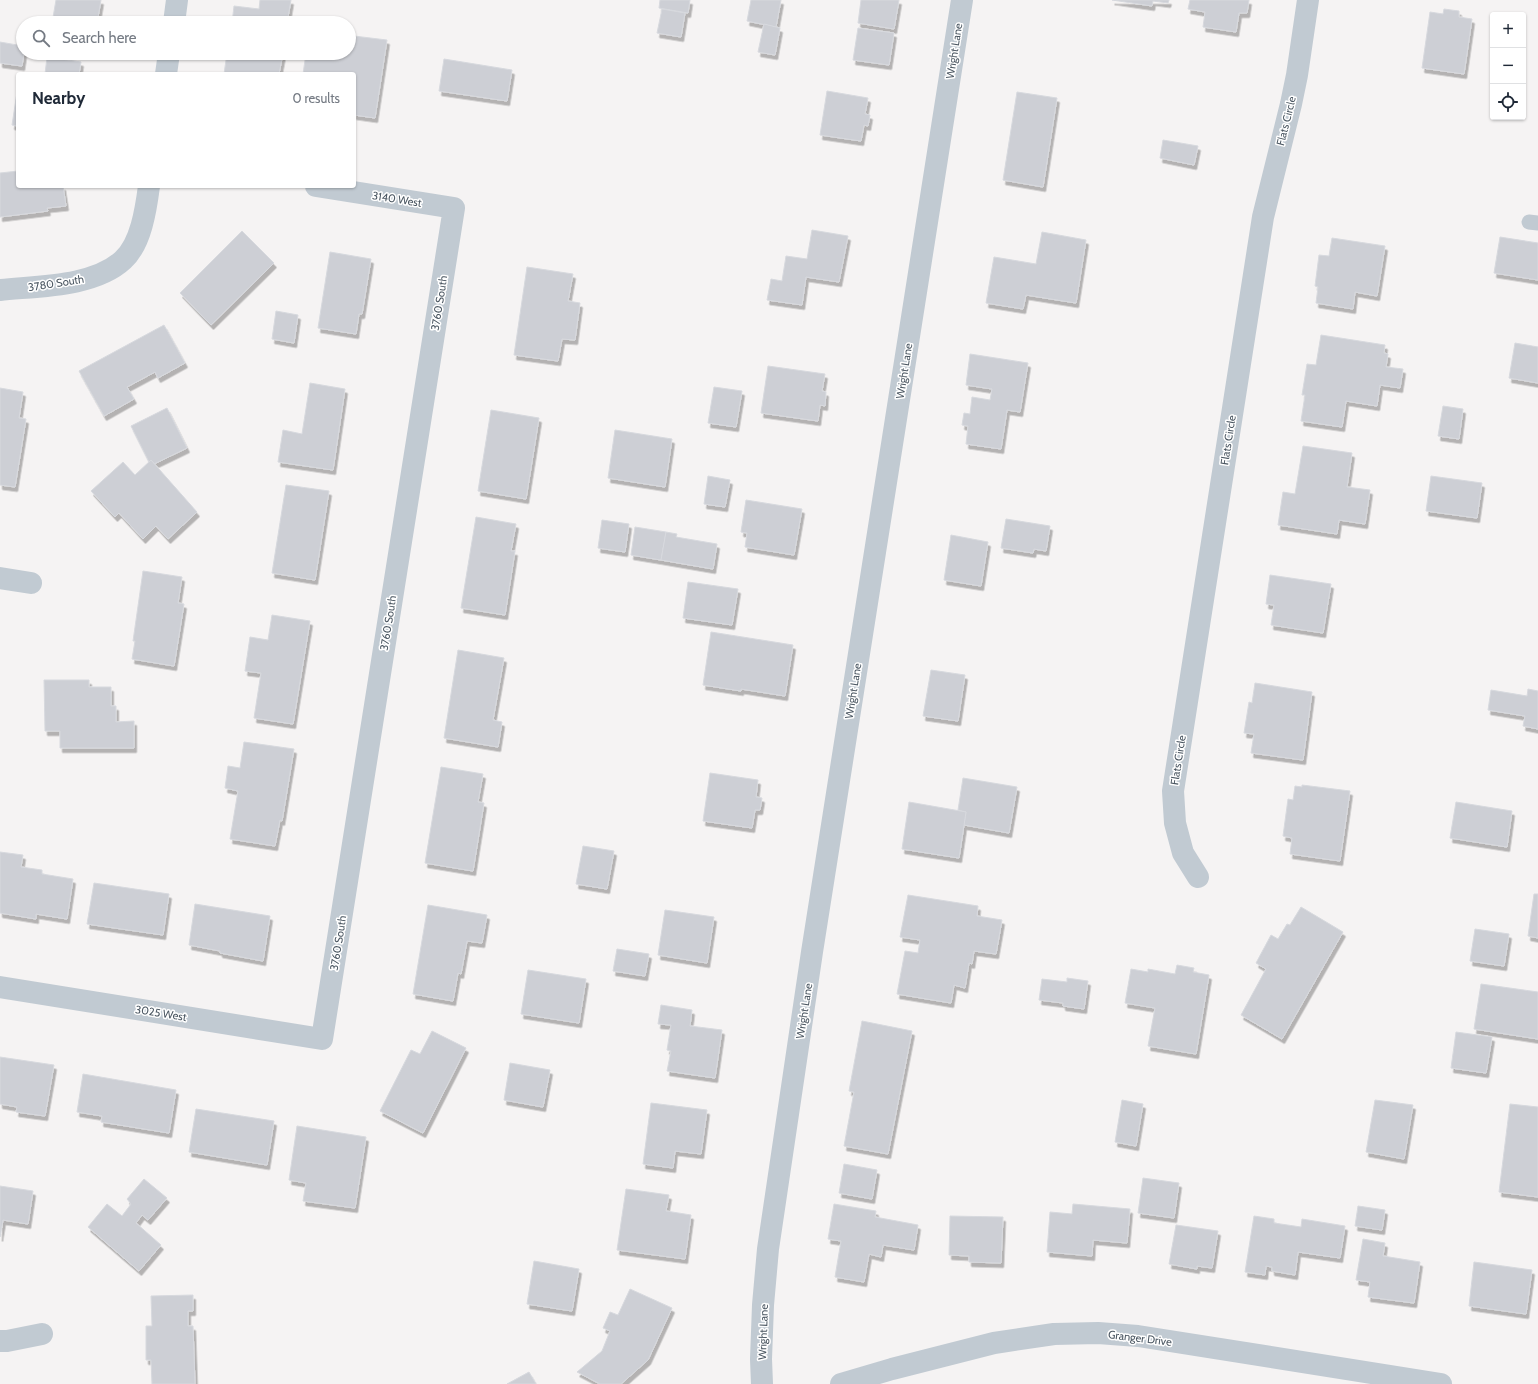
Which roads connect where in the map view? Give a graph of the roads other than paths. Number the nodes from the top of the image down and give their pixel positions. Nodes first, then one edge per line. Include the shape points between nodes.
1 (177, 0) edge
2 (962, 0) edge
3 (1308, 0) edge
4 (175, 16) edge
5 (168, 60) edge
6 (166, 72) edge
7 (149, 188) edge
8 (329, 188) edge
9 (454, 208) joint
10 (0, 290) edge
11 (0, 578) edge
12 (30, 583) dead end
13 (1198, 877) dead end
14 (0, 987) edge
15 (322, 1039) joint
16 (42, 1334) dead end
17 (0, 1340) edge
18 (762, 1384) edge
19 (841, 1384) edge
20 (1442, 1384) edge

1 - 4 street
2 - 18 street, Wright Lane via 768,1249 763,1305
3 - 13 street, Flats Circle via 1291,104 1263,217 1173,791 1175,823 1183,854
5 - 6 street
7 - 10 street, 3780 South via 145,212 133,246 124,259 108,271 69,282
8 - 9 street, 3140 West
9 - 15 street, 3760 South
11 - 12 street
14 - 15 street, 3025 West
16 - 17 street
19 - 20 street, Granger Drive via 994,1343 1054,1334 1098,1333 1138,1336

